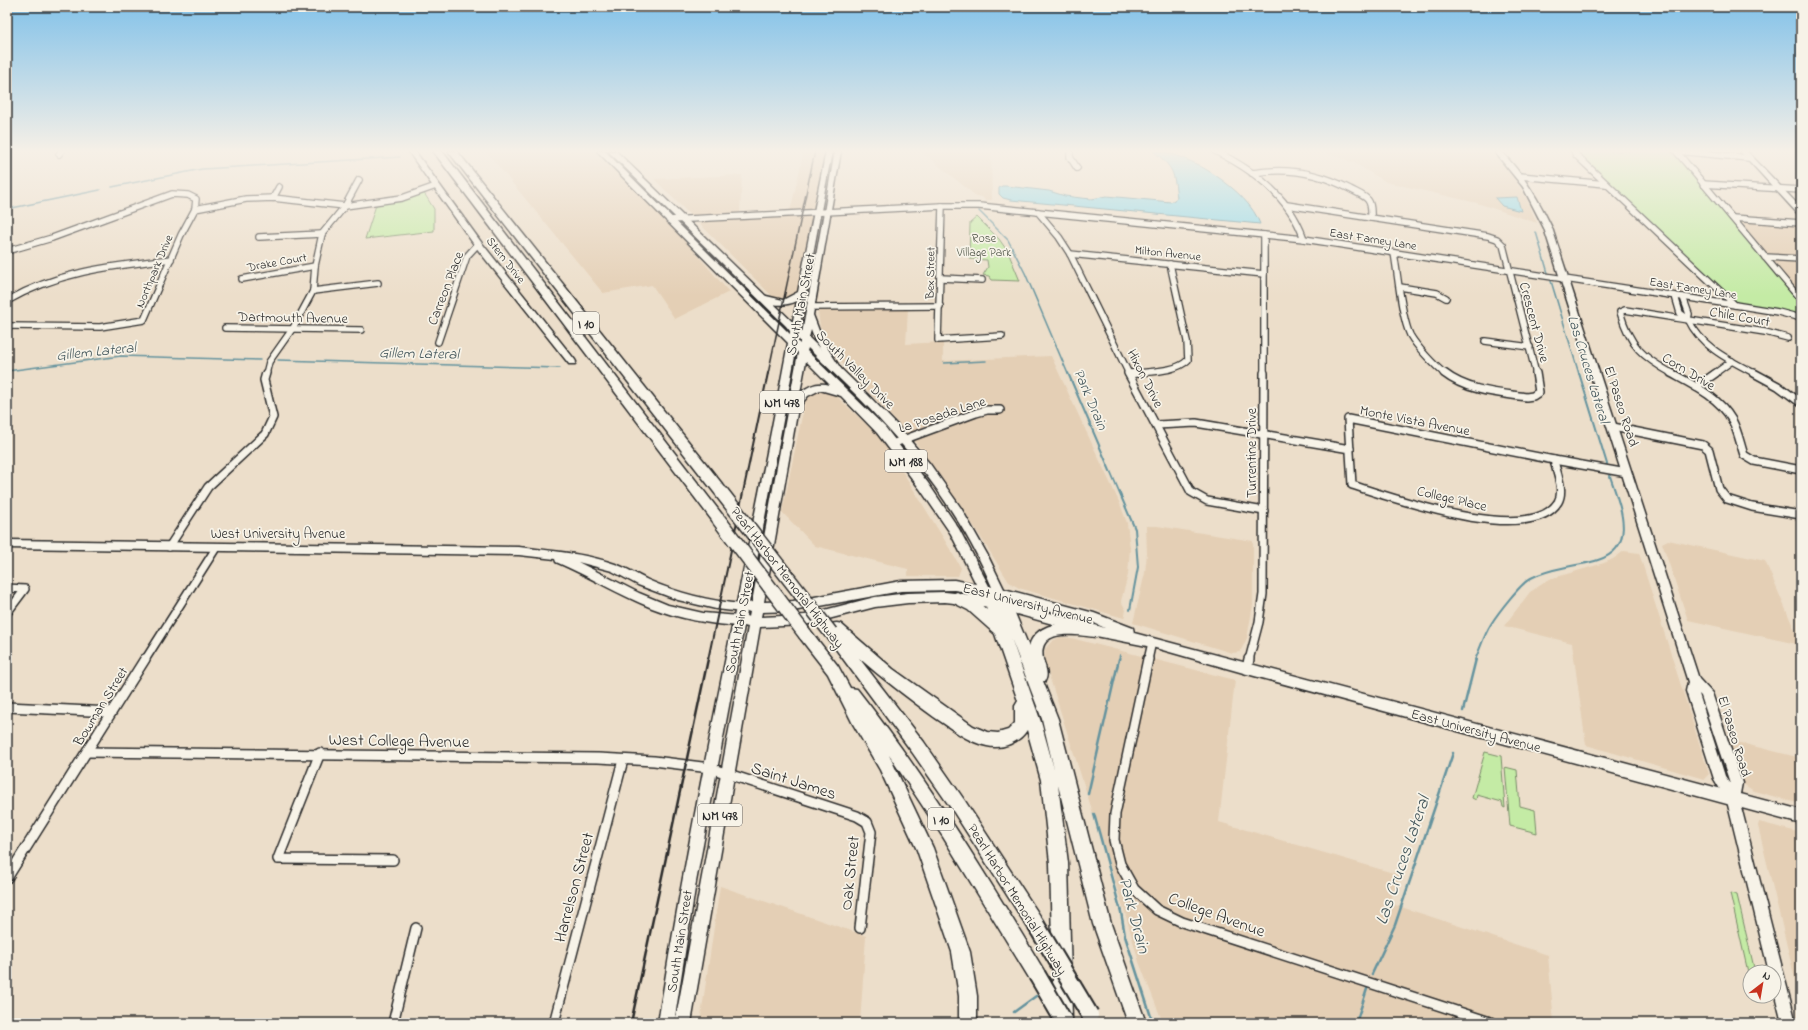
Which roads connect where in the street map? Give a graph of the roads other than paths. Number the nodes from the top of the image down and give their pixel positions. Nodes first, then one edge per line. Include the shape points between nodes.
1 (158, 199) edge
2 (196, 199) edge
3 (258, 199) edge
4 (282, 199) edge
5 (349, 199) edge
6 (394, 199) edge
7 (445, 199) edge
8 (474, 199) edge
9 (490, 199) edge
10 (648, 199) edge
11 (660, 199) edge
12 (820, 199) edge
13 (830, 199) edge
14 (1281, 199) edge
15 (1366, 199) edge
16 (1533, 199) edge
17 (1622, 199) edge
18 (1716, 199) edge
19 (1789, 199) edge
20 (1287, 205) junction
21 (345, 206) junction
22 (942, 206) junction
23 (194, 209) junction
24 (828, 211) junction
25 (818, 212) junction
26 (1038, 212) junction
27 (1801, 212) edge
28 (1371, 218) junction
29 (1733, 218) junction
30 (669, 220) junction
31 (682, 220) junction
32 (1443, 221) dead end
33 (1801, 223) edge
34 (1444, 229) junction
35 (322, 234) junction
36 (1264, 235) junction
37 (259, 237) dead end
38 (1304, 239) junction
39 (478, 244) junction
40 (7, 251) edge
41 (1394, 253) junction
42 (1070, 254) junction
43 (1765, 257) junction
44 (172, 259) junction
45 (1801, 259) edge
46 (1170, 264) junction
47 (315, 266) junction
48 (1509, 271) junction
49 (1264, 274) junction
50 (941, 278) junction
51 (242, 279) dead end
52 (1564, 279) junction
53 (982, 280) dead end
54 (378, 283) dead end
55 (1400, 287) junction
56 (313, 291) junction
57 (802, 293) junction
58 (1675, 296) junction
59 (762, 297) junction
60 (1683, 297) junction
61 (1446, 298) dead end
62 (1801, 300) edge
63 (7, 301) edge
64 (1735, 305) junction
65 (940, 306) junction
66 (1620, 310) joint
67 (810, 311) junction
68 (1801, 318) edge
69 (1688, 320) junction
70 (7, 326) edge
71 (225, 328) dead end
72 (293, 328) junction
73 (362, 330) dead end
74 (795, 330) junction
75 (1002, 336) dead end
76 (1788, 338) dead end
77 (805, 339) junction
78 (1485, 341) dead end
79 (438, 342) dead end
80 (793, 342) junction
81 (1530, 347) junction
82 (802, 351) junction
83 (1732, 360) junction
84 (572, 362) dead end
85 (839, 372) junction
86 (1129, 374) junction
87 (1696, 387) junction
88 (851, 400) junction
89 (1801, 403) edge
90 (793, 407) junction
91 (1000, 410) dead end
92 (1157, 425) junction
93 (1613, 427) junction
94 (1263, 434) junction
95 (904, 440) junction
96 (892, 444) junction
97 (1350, 449) junction
98 (1554, 460) junction
99 (1801, 470) edge
100 (1627, 473) junction
101 (1264, 512) junction
102 (1801, 515) edge
103 (7, 544) edge
104 (169, 547) junction
105 (216, 548) junction
106 (549, 555) junction
107 (7, 588) edge
108 (984, 589) junction
109 (957, 598) junction
110 (998, 600) junction
111 (758, 607) junction
112 (7, 613) edge
113 (740, 614) junction
114 (755, 622) junction
115 (834, 630) junction
116 (1096, 631) junction
117 (1002, 634) junction
118 (1152, 642) junction
119 (1247, 669) junction
120 (833, 670) junction
121 (1017, 678) junction
122 (7, 707) edge
123 (111, 712) junction
124 (1050, 719) junction
125 (87, 752) junction
126 (320, 753) junction
127 (623, 760) junction
128 (710, 768) junction
129 (727, 774) junction
130 (1733, 799) junction
131 (1801, 817) edge
132 (867, 822) joint
133 (393, 860) dead end
134 (7, 878) edge
135 (416, 928) dead end
136 (860, 928) dead end
137 (1093, 1019) edge
138 (393, 1023) edge
139 (554, 1023) edge
140 (666, 1023) edge
141 (683, 1023) edge
142 (968, 1023) edge
143 (1064, 1023) edge
144 (1137, 1023) edge
145 (1493, 1023) edge
146 (1789, 1023) edge

1 - 40 street via 52,238
2 - 23 street
3 - 23 street
4 - 21 street
5 - 21 street
6 - 21 street
7 - 39 main road, Stern Drive
8 - 120 highway, Pearl Harbor Memorial Highway / I 10, bridge
9 - 115 highway, Pearl Harbor Memorial Highway / I 10, bridge via 787,577
10 - 30 main road, South Valley Drive / NM 188
11 - 31 main road, South Valley Drive / NM 188
12 - 25 main road, South Main Street / NM 478
13 - 24 main road, South Main Street / NM 478
14 - 20 street
15 - 28 street via 1371,206
16 - 52 main road, El Paseo Road via 1542,214
17 - 64 street
18 - 29 street
19 - 27 main road
20 - 28 street, Crescent Drive
20 - 38 street via 1301,226
21 - 35 street
22 - 24 street, East Farney Lane
22 - 26 street, East Farney Lane via 979,206
22 - 50 street, Bex Street
23 - 44 street, Northpark Drive
24 - 25 street, East Farney Lane
24 - 67 main road, South Main Street / NM 478
25 - 31 street, East Farney Lane
25 - 57 main road, South Main Street / NM 478
26 - 36 street, East Farney Lane
26 - 42 street, Hixon Drive
28 - 34 street, Crescent Drive
29 - 33 street
29 - 43 street
30 - 31 street, East Farney Lane
30 - 80 main road, South Valley Drive / NM 188
31 - 59 main road, South Valley Drive / NM 188
32 - 34 street
34 - 48 street, Crescent Drive via 1497,239 1503,245
35 - 37 street
35 - 47 street
36 - 38 street, East Farney Lane
36 - 49 street, Turrentine Drive
38 - 41 street, East Farney Lane
39 - 79 street, Carreon Place via 467,256
39 - 84 main road, Stern Drive
41 - 48 street, East Farney Lane
41 - 55 street, Crescent Drive
42 - 46 street, Milton Avenue
42 - 86 street, Hixon Drive
43 - 45 street
43 - 62 street
44 - 63 street via 81,270 48,280
44 - 70 street, Northpark Drive via 144,320 100,327
46 - 49 street, Milton Avenue
46 - 86 street via 1187,341 1188,360 1181,367
47 - 51 street, Drake Court
47 - 56 street
48 - 52 street, East Farney Lane
48 - 81 street, Crescent Drive
49 - 94 street, Turrentine Drive
50 - 53 street
50 - 65 street, Bex Street
52 - 58 street, East Farney Lane
52 - 93 main road, El Paseo Road
54 - 56 street
55 - 61 street
55 - 81 street, Crescent Drive via 1406,324 1411,336 1438,368 1454,381 1513,396 1534,396 1539,392 1539,385
56 - 72 street
57 - 59 main road via 783,303
57 - 74 main road, South Main Street / NM 478
58 - 60 street, East Farney Lane
58 - 69 street via 1680,312
59 - 74 main road, South Valley Drive / NM 188
60 - 64 street, East Farney Lane
60 - 69 street via 1689,314
64 - 68 street, East Farney Lane
65 - 67 street
65 - 75 street, Bex Street via 938,340
66 - 69 street, Chile Court
66 - 87 street, Corn Drive via 1628,336 1637,350 1658,366
67 - 77 main road, South Main Street / NM 478
67 - 85 main road via 820,341
69 - 76 street, Chile Court
69 - 83 street via 1704,343
71 - 72 street, Dartmouth Avenue
72 - 73 street, Dartmouth Avenue
72 - 104 street via 269,362 264,380 273,417 265,434 208,487
74 - 77 main road, South Valley Drive / NM 188
74 - 80 main road, South Main Street / NM 478
77 - 82 main road, South Main Street / NM 478
77 - 85 main road, South Valley Drive / NM 188
78 - 81 street
80 - 82 main road, South Valley Drive / NM 188
80 - 113 main road, South Main Street / NM 478
82 - 88 main road, South Valley Drive / NM 188
82 - 90 main road, South Main Street / NM 478
83 - 87 street
83 - 89 street via 1786,390
85 - 95 main road, South Valley Drive / NM 188
86 - 92 street, Hixon Drive
87 - 99 street, Corn Drive via 1716,401 1728,414 1744,455 1754,460
88 - 90 main road via 832,389 818,387 807,391
88 - 96 main road, South Valley Drive / NM 188
90 - 111 main road, South Main Street / NM 478
91 - 95 street, La Posada Lane via 976,413
92 - 94 street via 1196,423
92 - 101 street, Hixon Drive via 1191,492 1207,502
93 - 100 main road, El Paseo Road
93 - 102 street via 1703,445 1709,450 1719,489 1728,499 1740,504
94 - 97 street
94 - 101 street, Turrentine Drive
95 - 96 street, La Posada Lane
95 - 110 main road, South Valley Drive / NM 188 via 967,528 986,561
96 - 108 main road, South Valley Drive / NM 188 via 954,532
97 - 98 street, Monte Vista Avenue via 1348,419
97 - 98 street, College Place via 1352,485 1459,516 1506,522 1534,519 1554,509 1560,496
98 - 100 street, Monte Vista Avenue
100 - 130 main road, El Paseo Road via 1694,682 1692,691 1720,779
101 - 119 street, Turrentine Drive via 1263,594
103 - 104 main road, West University Avenue
104 - 105 main road, West University Avenue
105 - 106 main road, West University Avenue via 471,549
105 - 123 street, Bowman Street
106 - 113 main road, West University Avenue via 585,559 614,567 676,596 719,606
106 - 113 main road, West University Avenue via 658,606 695,616
107 - 112 street via 25,588
108 - 110 main road, East University Avenue
108 - 111 main road, East University Avenue via 954,585 914,585 878,589 793,606
109 - 110 main road, East University Avenue
109 - 114 main road, East University Avenue via 908,598 875,602 806,620
109 - 117 highway via 977,609
110 - 116 main road, East University Avenue
110 - 117 highway
110 - 118 main road, East University Avenue via 1094,618
110 - 124 highway
111 - 113 main road, West University Avenue
111 - 114 main road, South Main Street / NM 478
113 - 114 main road, West University Avenue
113 - 128 main road, South Main Street / NM 478
114 - 129 main road, South Main Street / NM 478
115 - 121 highway via 928,703 961,727 982,738 1000,740 1021,727 1025,718
115 - 137 highway, Pearl Harbor Memorial Highway / I 10, bridge via 959,806
116 - 118 main road, East University Avenue
116 - 124 highway via 1057,629 1044,634 1036,645 1035,656
117 - 121 highway
118 - 119 main road, East University Avenue
118 - 145 street, College Avenue via 1115,814 1114,840 1120,864 1134,889 1157,910 1182,922
119 - 130 main road, East University Avenue
120 - 142 highway via 858,719 886,765 926,848 961,952 968,996
120 - 143 highway, Pearl Harbor Memorial Highway / I 10, bridge via 873,720 937,813
121 - 143 highway via 1043,755 1054,807 1059,863
122 - 123 street
123 - 125 street, Bowman Street
124 - 144 highway via 1102,924
125 - 126 street, West College Avenue
125 - 134 street, Bowman Street
126 - 127 street, West College Avenue
126 - 133 street via 278,859
127 - 128 street, West College Avenue
127 - 139 street, Harrelson Street
128 - 129 street, Saint James
128 - 140 main road, South Main Street / NM 478 via 678,941
129 - 132 street, Saint James via 857,816
129 - 141 main road, South Main Street / NM 478
130 - 131 main road, East University Avenue
130 - 146 main road, El Paseo Road
132 - 136 street, Oak Street via 871,832
135 - 138 street

